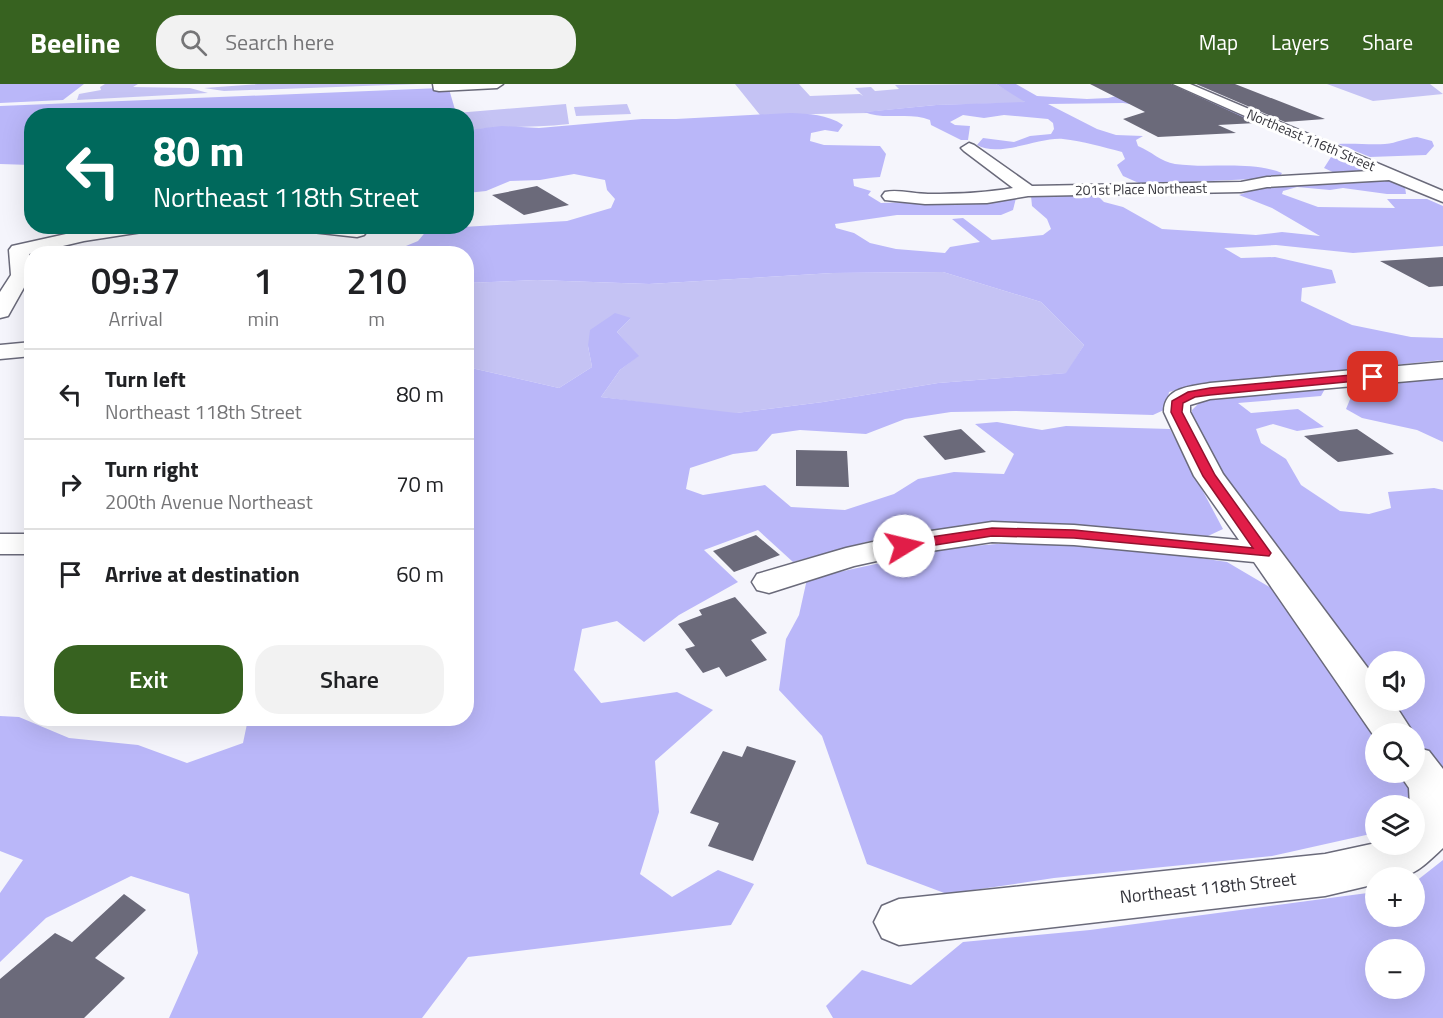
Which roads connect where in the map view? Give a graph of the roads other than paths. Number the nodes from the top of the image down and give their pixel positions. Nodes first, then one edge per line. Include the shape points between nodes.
1 (497, 84) edge
2 (1179, 84) edge
3 (439, 85) edge
4 (969, 148) dead end
5 (1392, 175) junction
6 (1028, 191) junction
7 (891, 196) dead end
8 (1443, 196) edge
9 (90, 234) edge
10 (10, 244) edge
11 (0, 311) edge
12 (24, 350) edge
13 (0, 352) edge
14 (1443, 370) edge
15 (0, 544) edge
16 (24, 544) edge
17 (1264, 553) junction
18 (769, 582) dead end
19 (1386, 723) edge
20 (1425, 777) edge
21 (898, 922) dead end

1 - 3 street
2 - 5 street, Northeast 116th Street
4 - 6 street
5 - 6 street, 201st Place Northeast via 1241,187
5 - 8 street, Northeast 116th Street
6 - 7 street, 201st Place Northeast via 987,198
9 - 10 street
10 - 11 street via 21,275
12 - 13 street
14 - 17 street via 1192,394 1178,401 1177,412 1209,476
15 - 16 street
17 - 18 street via 1074,534 992,532 846,558
17 - 19 street
20 - 21 street, Northeast 118th Street via 1430,784 1435,827 1400,858 1325,876

